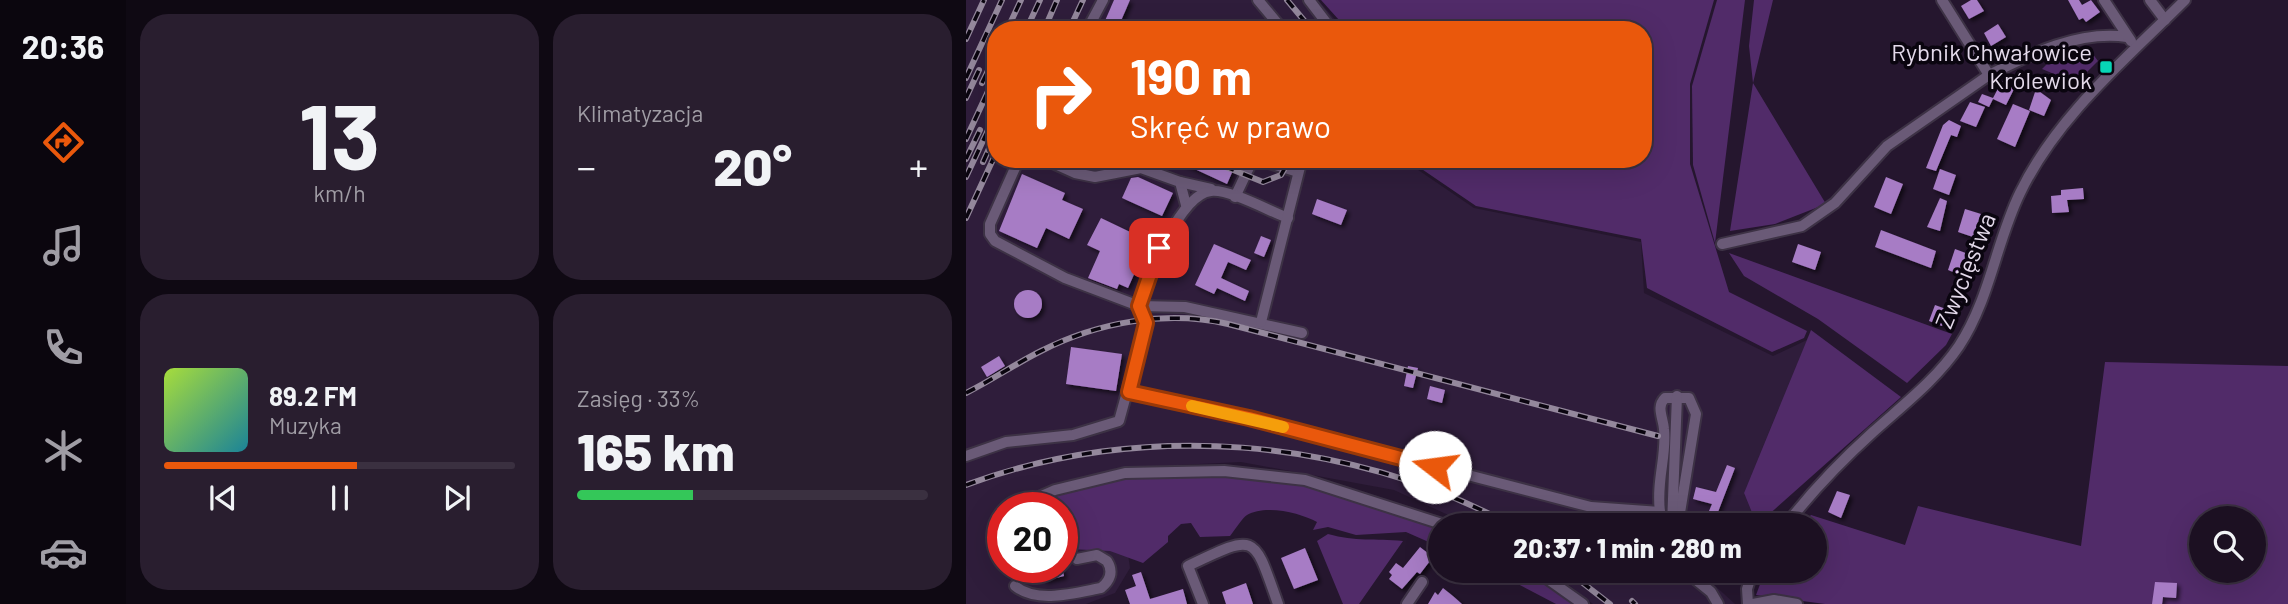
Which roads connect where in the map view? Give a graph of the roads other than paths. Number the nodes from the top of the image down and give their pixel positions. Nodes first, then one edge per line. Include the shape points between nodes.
1 (1103, 0) edge
2 (1258, 0) edge
3 (1309, 0) edge
4 (1942, 0) edge
5 (2104, 0) edge
6 (2150, 0) edge
7 (2185, 0) edge
8 (2165, 20) junction
9 (1092, 21) edge
10 (1276, 21) edge
11 (1325, 21) edge
12 (2127, 37) junction
13 (2137, 49) junction
14 (1989, 75) junction
15 (1015, 168) edge
16 (1064, 168) edge
17 (1141, 168) edge
18 (1141, 168) edge
19 (1250, 168) edge
20 (1284, 168) edge
21 (1299, 168) edge
22 (1298, 172) junction
23 (1180, 182) junction
24 (1219, 191) junction
25 (1235, 197) junction
26 (1186, 205) junction
27 (1288, 218) junction
28 (1722, 244) dead end
29 (1139, 306) junction
30 (1261, 323) junction
31 (1302, 333) dead end
32 (1129, 392) junction
33 (1677, 396) junction
34 (966, 456) edge
35 (1050, 492) edge
36 (1660, 512) joint
37 (1672, 513) edge
38 (1680, 513) edge
39 (1796, 513) edge
40 (1428, 520) edge
41 (1078, 559) edge
42 (1422, 582) dead end
43 (1553, 583) edge
44 (1699, 583) edge
45 (1750, 583) edge
46 (1015, 586) dead end
47 (1203, 604) edge
48 (1278, 604) edge
49 (1407, 604) edge
50 (1583, 604) edge
51 (1718, 604) edge
52 (1751, 604) edge
53 (1797, 604) edge

1 - 9 street
2 - 10 street
3 - 11 street
4 - 14 street
5 - 12 street
6 - 8 street
7 - 8 street, Zwycięstwa
8 - 13 street, Zwycięstwa
12 - 13 street
12 - 14 street via 2062,43
13 - 39 street, Zwycięstwa via 2073,114 2035,165 2003,232 1977,313 1951,357 1825,477
14 - 28 street via 1887,146 1835,203 1802,226
15 - 29 street via 990,224 995,241 1065,278
16 - 18 street via 1096,177
17 - 23 street
19 - 25 street
20 - 22 street
21 - 22 street
22 - 27 street
23 - 24 street
23 - 26 street
24 - 25 street
24 - 26 street via 1197,195
25 - 27 street
26 - 29 street via 1159,248
27 - 30 street
29 - 30 street via 1185,307
29 - 32 street via 1146,323
30 - 31 street
32 - 34 street via 1122,417 1109,427 1006,442
32 - 36 street via 1249,418 1591,508
33 - 36 street via 1661,403 1665,439 1657,488
33 - 37 street
33 - 38 street via 1689,398 1696,414
35 - 40 street via 1125,473 1224,471 1305,480
41 - 46 street via 1097,555 1107,561 1111,572 1107,584 1047,596
42 - 49 street
43 - 50 street
44 - 51 street
45 - 52 street
47 - 48 street via 1188,566 1233,544 1251,545 1259,551
52 - 53 street via 1774,600

